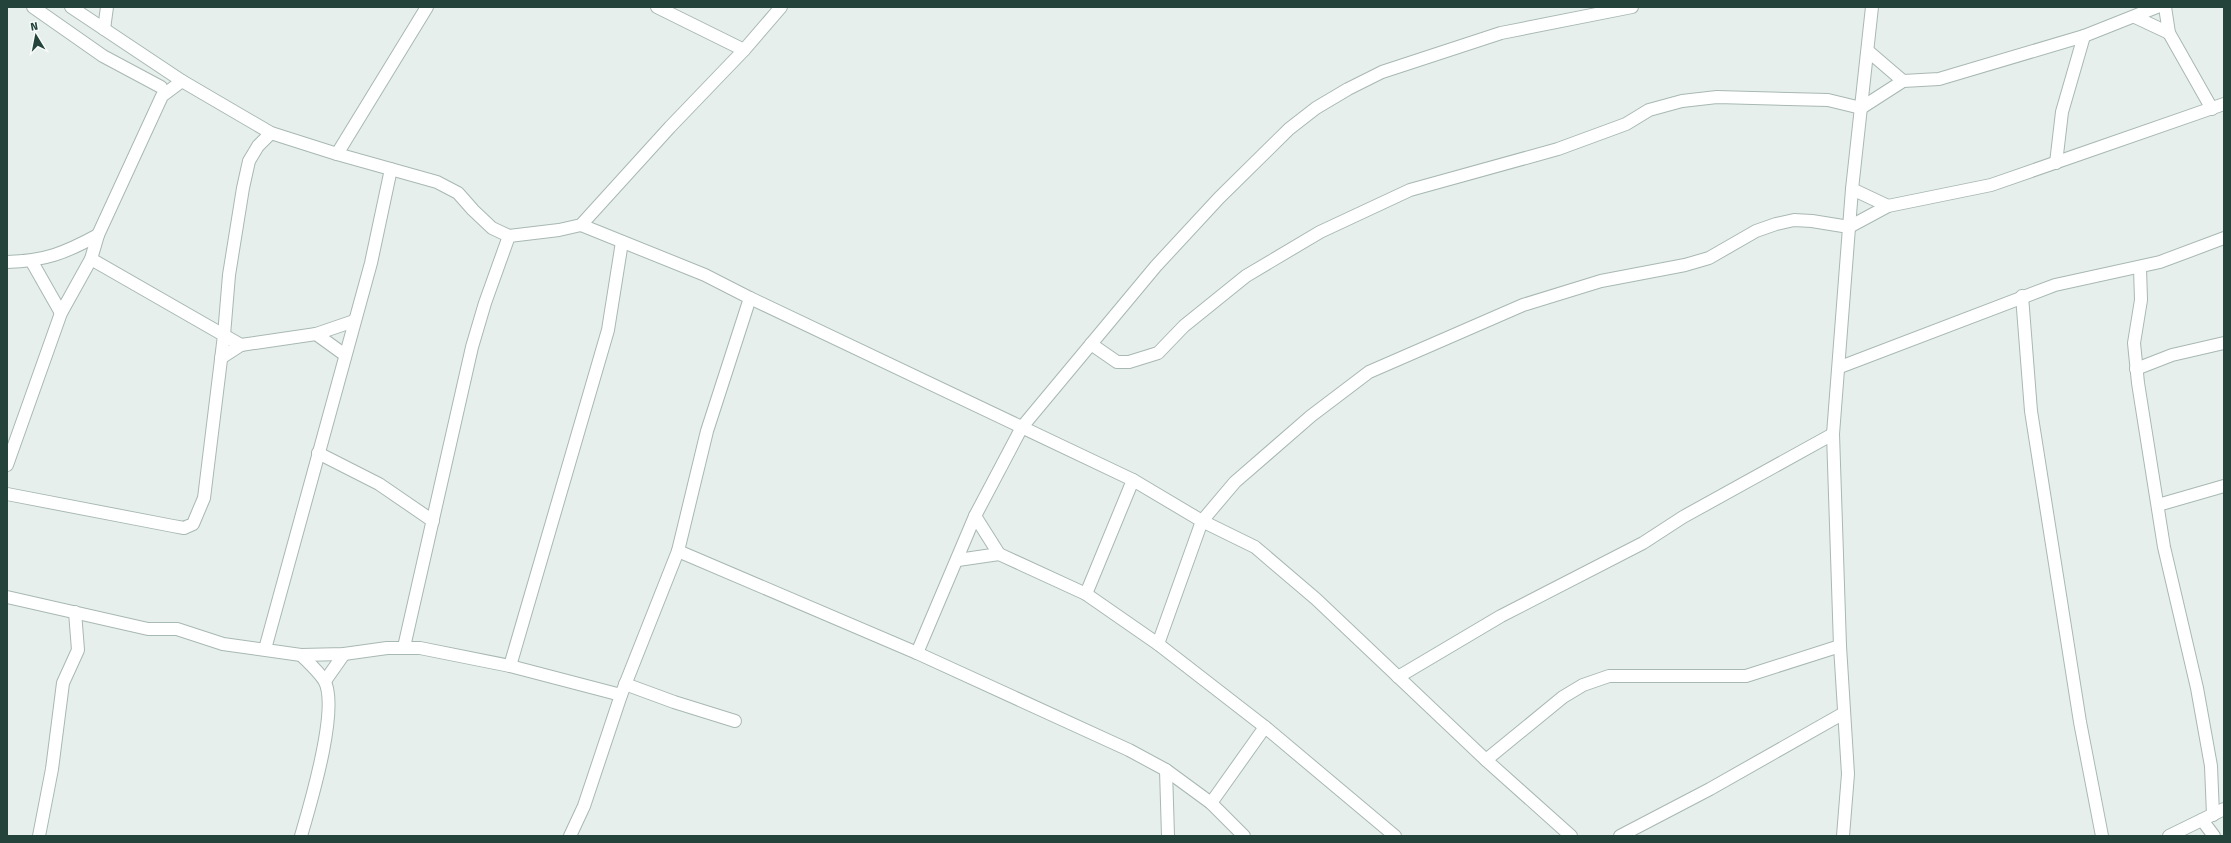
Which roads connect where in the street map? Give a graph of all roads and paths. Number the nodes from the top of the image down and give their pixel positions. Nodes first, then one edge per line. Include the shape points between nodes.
1 (33, 7) edge
2 (71, 7) edge
3 (107, 7) edge
4 (427, 7) edge
5 (657, 7) edge
6 (781, 7) edge
7 (1632, 7) edge
8 (1872, 7) edge
9 (2157, 7) edge
10 (2165, 7) edge
11 (2135, 17) junction
12 (104, 29) junction
13 (2169, 33) junction
14 (2084, 36) junction
15 (744, 50) junction
16 (1868, 51) junction
17 (156, 63) junction
18 (182, 81) junction
19 (1903, 81) junction
20 (162, 91) junction
21 (2224, 104) edge
22 (1860, 108) junction
23 (2212, 109) junction
24 (271, 133) junction
25 (337, 154) junction
26 (2056, 163) junction
27 (391, 169) junction
28 (1852, 189) junction
29 (1888, 206) junction
30 (581, 225) junction
31 (1849, 227) junction
32 (98, 235) junction
33 (510, 236) junction
34 (2224, 238) edge
35 (622, 242) junction
36 (91, 259) junction
37 (7, 262) edge
38 (32, 262) junction
39 (2140, 268) junction
40 (2022, 296) junction
41 (750, 298) junction
42 (60, 313) junction
43 (354, 321) junction
44 (316, 334) junction
45 (224, 335) junction
46 (2224, 343) edge
47 (241, 344) junction
48 (1091, 344) junction
49 (344, 355) junction
50 (221, 358) junction
51 (1840, 366) junction
52 (2136, 368) junction
53 (1022, 427) junction
54 (1833, 434) junction
55 (318, 453) junction
56 (7, 465) edge
57 (1133, 480) junction
58 (2224, 486) edge
59 (7, 494) edge
60 (2158, 505) junction
61 (975, 516) junction
62 (433, 521) junction
63 (1202, 521) junction
64 (678, 552) junction
65 (999, 554) junction
66 (958, 560) junction
67 (1086, 594) junction
68 (7, 597) edge
69 (75, 612) junction
70 (1158, 644) junction
71 (1840, 646) junction
72 (404, 647) junction
73 (265, 649) junction
74 (917, 652) junction
75 (344, 654) junction
76 (301, 655) junction
77 (510, 666) junction
78 (1398, 677) junction
79 (325, 681) junction
80 (623, 690) junction
81 (1844, 713) junction
82 (735, 721) dead end
83 (1265, 727) junction
84 (1486, 760) junction
85 (1166, 770) junction
86 (1211, 803) junction
87 (2224, 809) edge
88 (2213, 815) junction
89 (2202, 820) junction
90 (39, 836) edge
91 (302, 836) edge
92 (570, 836) edge
93 (1168, 836) edge
94 (1244, 836) edge
95 (1395, 836) edge
96 (1571, 836) edge
97 (1620, 836) edge
98 (1844, 836) edge
99 (2102, 836) edge
100 (2169, 836) edge
101 (2214, 836) edge

1 - 20 street via 103,56
2 - 12 street
3 - 12 street
4 - 25 street
5 - 15 street
6 - 15 street
7 - 48 street via 1501,33 1450,48 1382,72 1322,104 1289,129 1219,198 1156,266
8 - 16 street
9 - 11 street
10 - 13 street
11 - 13 street
11 - 14 street
12 - 17 street
13 - 23 street
14 - 19 street via 1939,78
14 - 26 street via 2062,112
15 - 30 street
16 - 19 street
16 - 22 street
17 - 18 street
17 - 20 street
18 - 20 street
18 - 24 street
19 - 22 street
20 - 32 street
21 - 23 street
22 - 28 street
22 - 48 street via 1828,100 1717,97 1682,100 1650,110 1626,124 1564,146 1410,190 1320,232 1246,276 1184,326 1158,353 1129,362 1117,362
23 - 26 street
24 - 25 street
24 - 45 street via 258,146 249,162 229,275
25 - 27 street
26 - 29 street via 1991,185
27 - 33 street via 437,182 458,192 492,228
27 - 43 street via 371,263
28 - 29 street
28 - 31 street
29 - 31 street
30 - 33 street
30 - 35 street
31 - 51 street
31 - 63 street via 1794,220 1756,230 1710,258 1601,281 1523,305 1376,369 1310,416 1235,482
32 - 36 street
32 - 38 street via 72,249
33 - 62 street via 472,347
34 - 39 street
35 - 41 street via 705,275
35 - 77 street via 608,330
36 - 42 street
36 - 45 street
37 - 38 street
38 - 42 street
39 - 40 street via 2055,285
39 - 52 street via 2141,300 2134,343
40 - 51 street
40 - 99 street via 2032,418 2080,722
41 - 53 street
41 - 64 street via 707,431
42 - 56 street
43 - 44 street
43 - 49 street
44 - 47 street
44 - 49 street
45 - 47 street
45 - 50 street
46 - 52 street via 2172,355
47 - 50 street
48 - 53 street
49 - 55 street
50 - 59 street via 204,498 193,524 184,528
51 - 54 street
52 - 60 street
53 - 57 street
53 - 61 street
54 - 71 street
54 - 78 street via 1683,517 1643,543 1501,616
55 - 62 street via 379,484
55 - 73 street
57 - 63 street
57 - 67 street
58 - 60 street
60 - 88 street via 2164,547 2197,688 2211,766
61 - 65 street
61 - 66 street
62 - 72 street
63 - 70 street
63 - 78 street via 1254,547 1316,599
64 - 74 street
64 - 80 street
65 - 66 street
65 - 67 street
66 - 74 street
67 - 70 street
68 - 69 street
69 - 73 street via 148,629 177,629 223,644
69 - 90 street via 78,650 63,682 52,769
70 - 83 street
71 - 81 street
71 - 84 street via 1746,676 1609,676 1583,685 1563,697
72 - 75 street
72 - 77 street
73 - 76 street
74 - 85 street via 1081,727
75 - 76 street
75 - 79 street
76 - 79 street
77 - 80 street
78 - 84 street
79 - 91 street via 328,722 318,779
80 - 82 street via 674,702
80 - 92 street via 584,806
81 - 97 street via 1710,789
81 - 98 street via 1848,774
83 - 86 street
83 - 95 street
84 - 96 street
85 - 86 street
85 - 93 street
86 - 94 street
87 - 88 street
88 - 89 street
89 - 100 street
89 - 101 street

